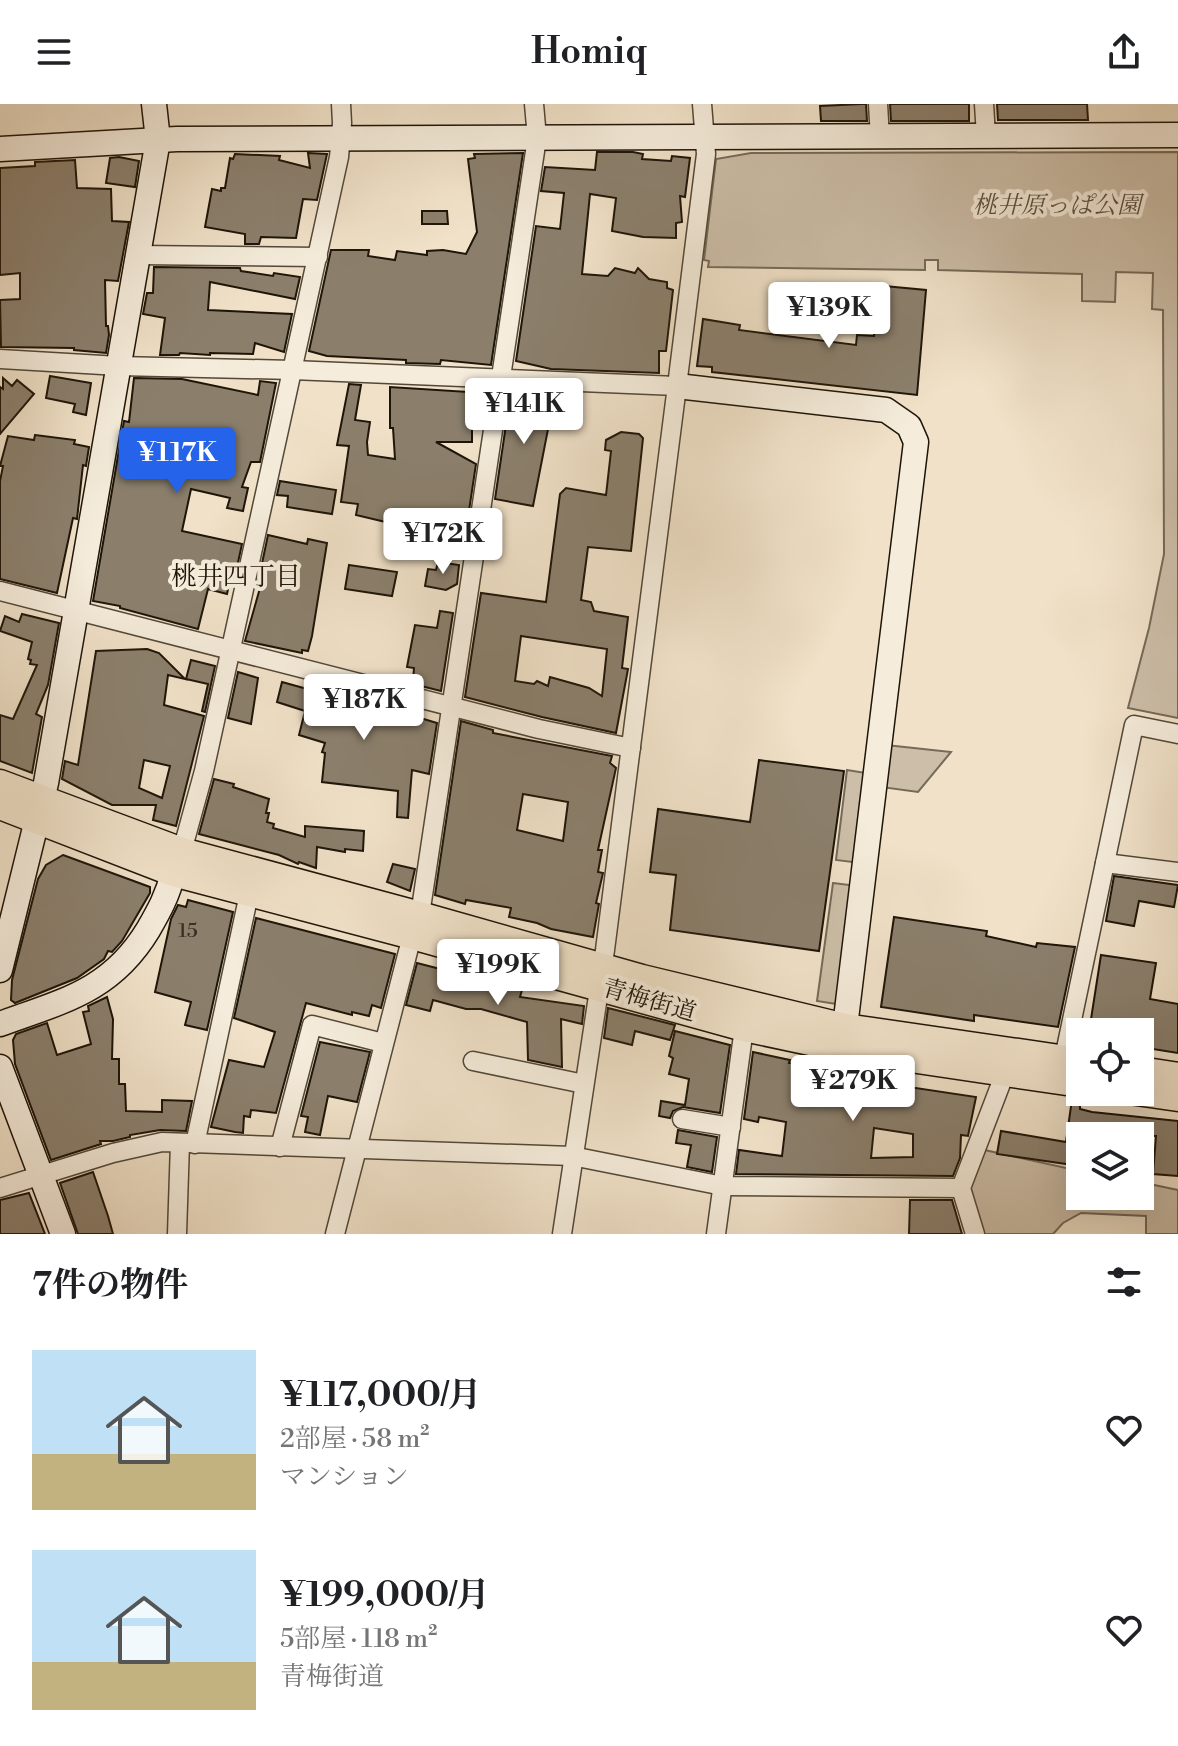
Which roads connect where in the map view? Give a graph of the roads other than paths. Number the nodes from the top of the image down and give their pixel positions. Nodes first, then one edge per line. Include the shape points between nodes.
1 (154, 104) edge
2 (341, 104) edge
3 (534, 104) edge
4 (702, 104) edge
5 (878, 104) edge
6 (984, 104) edge
7 (1178, 135) edge
8 (986, 136) junction
9 (705, 137) junction
10 (537, 138) junction
11 (880, 138) junction
12 (342, 139) junction
13 (158, 140) junction
14 (0, 149) edge
15 (138, 255) junction
16 (318, 257) junction
17 (0, 359) edge
18 (119, 366) junction
19 (292, 370) junction
20 (502, 378) junction
21 (677, 386) junction
22 (0, 591) edge
23 (78, 611) junction
24 (231, 650) junction
25 (451, 707) junction
26 (1178, 734) edge
27 (631, 748) junction
28 (0, 783) edge
29 (0, 806) edge
30 (40, 811) junction
31 (177, 862) junction
32 (1105, 863) junction
33 (1178, 872) edge
34 (249, 894) junction
35 (416, 925) junction
36 (0, 970) edge
37 (600, 976) junction
38 (1079, 1018) edge
39 (0, 1024) edge
40 (845, 1027) junction
41 (744, 1028) junction
42 (383, 1043) junction
43 (1066, 1059) edge
44 (473, 1061) dead end
45 (0, 1067) edge
46 (1154, 1072) edge
47 (1005, 1073) junction
48 (1178, 1076) edge
49 (1066, 1082) edge
50 (584, 1084) junction
51 (1154, 1095) edge
52 (1178, 1098) edge
53 (682, 1119) dead end
54 (731, 1127) junction
55 (188, 1143) junction
56 (280, 1147) junction
57 (358, 1150) junction
58 (572, 1156) junction
59 (41, 1174) junction
60 (723, 1186) junction
61 (0, 1188) edge
62 (961, 1188) junction
63 (63, 1234) edge
64 (177, 1234) edge
65 (335, 1234) edge
66 (562, 1234) edge
67 (716, 1234) edge
68 (975, 1234) edge

1 - 13 street
2 - 12 street
3 - 10 street
4 - 9 street
5 - 11 street
6 - 8 street
7 - 8 street
8 - 11 street
9 - 10 street
9 - 11 street
9 - 21 street
10 - 12 street
10 - 20 street
12 - 13 street
12 - 16 street
13 - 14 street
13 - 15 street
15 - 16 street
15 - 18 street
16 - 19 street
17 - 18 street
18 - 19 street
18 - 23 street
19 - 20 street
19 - 24 street
20 - 21 street
20 - 25 street
21 - 27 street
21 - 40 street via 886,410 909,426 916,442
22 - 23 street
23 - 24 street
23 - 30 street
24 - 25 street
24 - 31 street
25 - 27 street
25 - 35 street
26 - 32 street via 1134,725
27 - 37 street
28 - 30 main road, 青梅街道
29 - 30 main road, 青梅街道
30 - 31 main road, 青梅街道
30 - 36 street
31 - 34 main road, 青梅街道
31 - 35 main road, 青梅街道
31 - 39 street via 160,910 116,971 84,993
32 - 33 street
32 - 38 street
34 - 35 main road, 青梅街道
34 - 55 street
35 - 37 main road, 青梅街道
35 - 42 street
37 - 40 main road, 青梅街道
37 - 41 main road, 青梅街道
37 - 50 street
40 - 43 main road, 青梅街道
41 - 47 main road, 青梅街道
41 - 54 street
42 - 56 street via 312,1025
42 - 57 street
44 - 50 street
45 - 59 street
46 - 48 main road
47 - 49 main road, 青梅街道
47 - 62 street
50 - 58 street
51 - 52 main road
53 - 54 street
54 - 60 street
55 - 56 street
55 - 59 street via 162,1142
55 - 64 street
56 - 57 street
57 - 58 street
57 - 65 street
58 - 60 street
58 - 66 street
59 - 61 street
59 - 63 street
60 - 62 street
60 - 67 street
62 - 68 street

